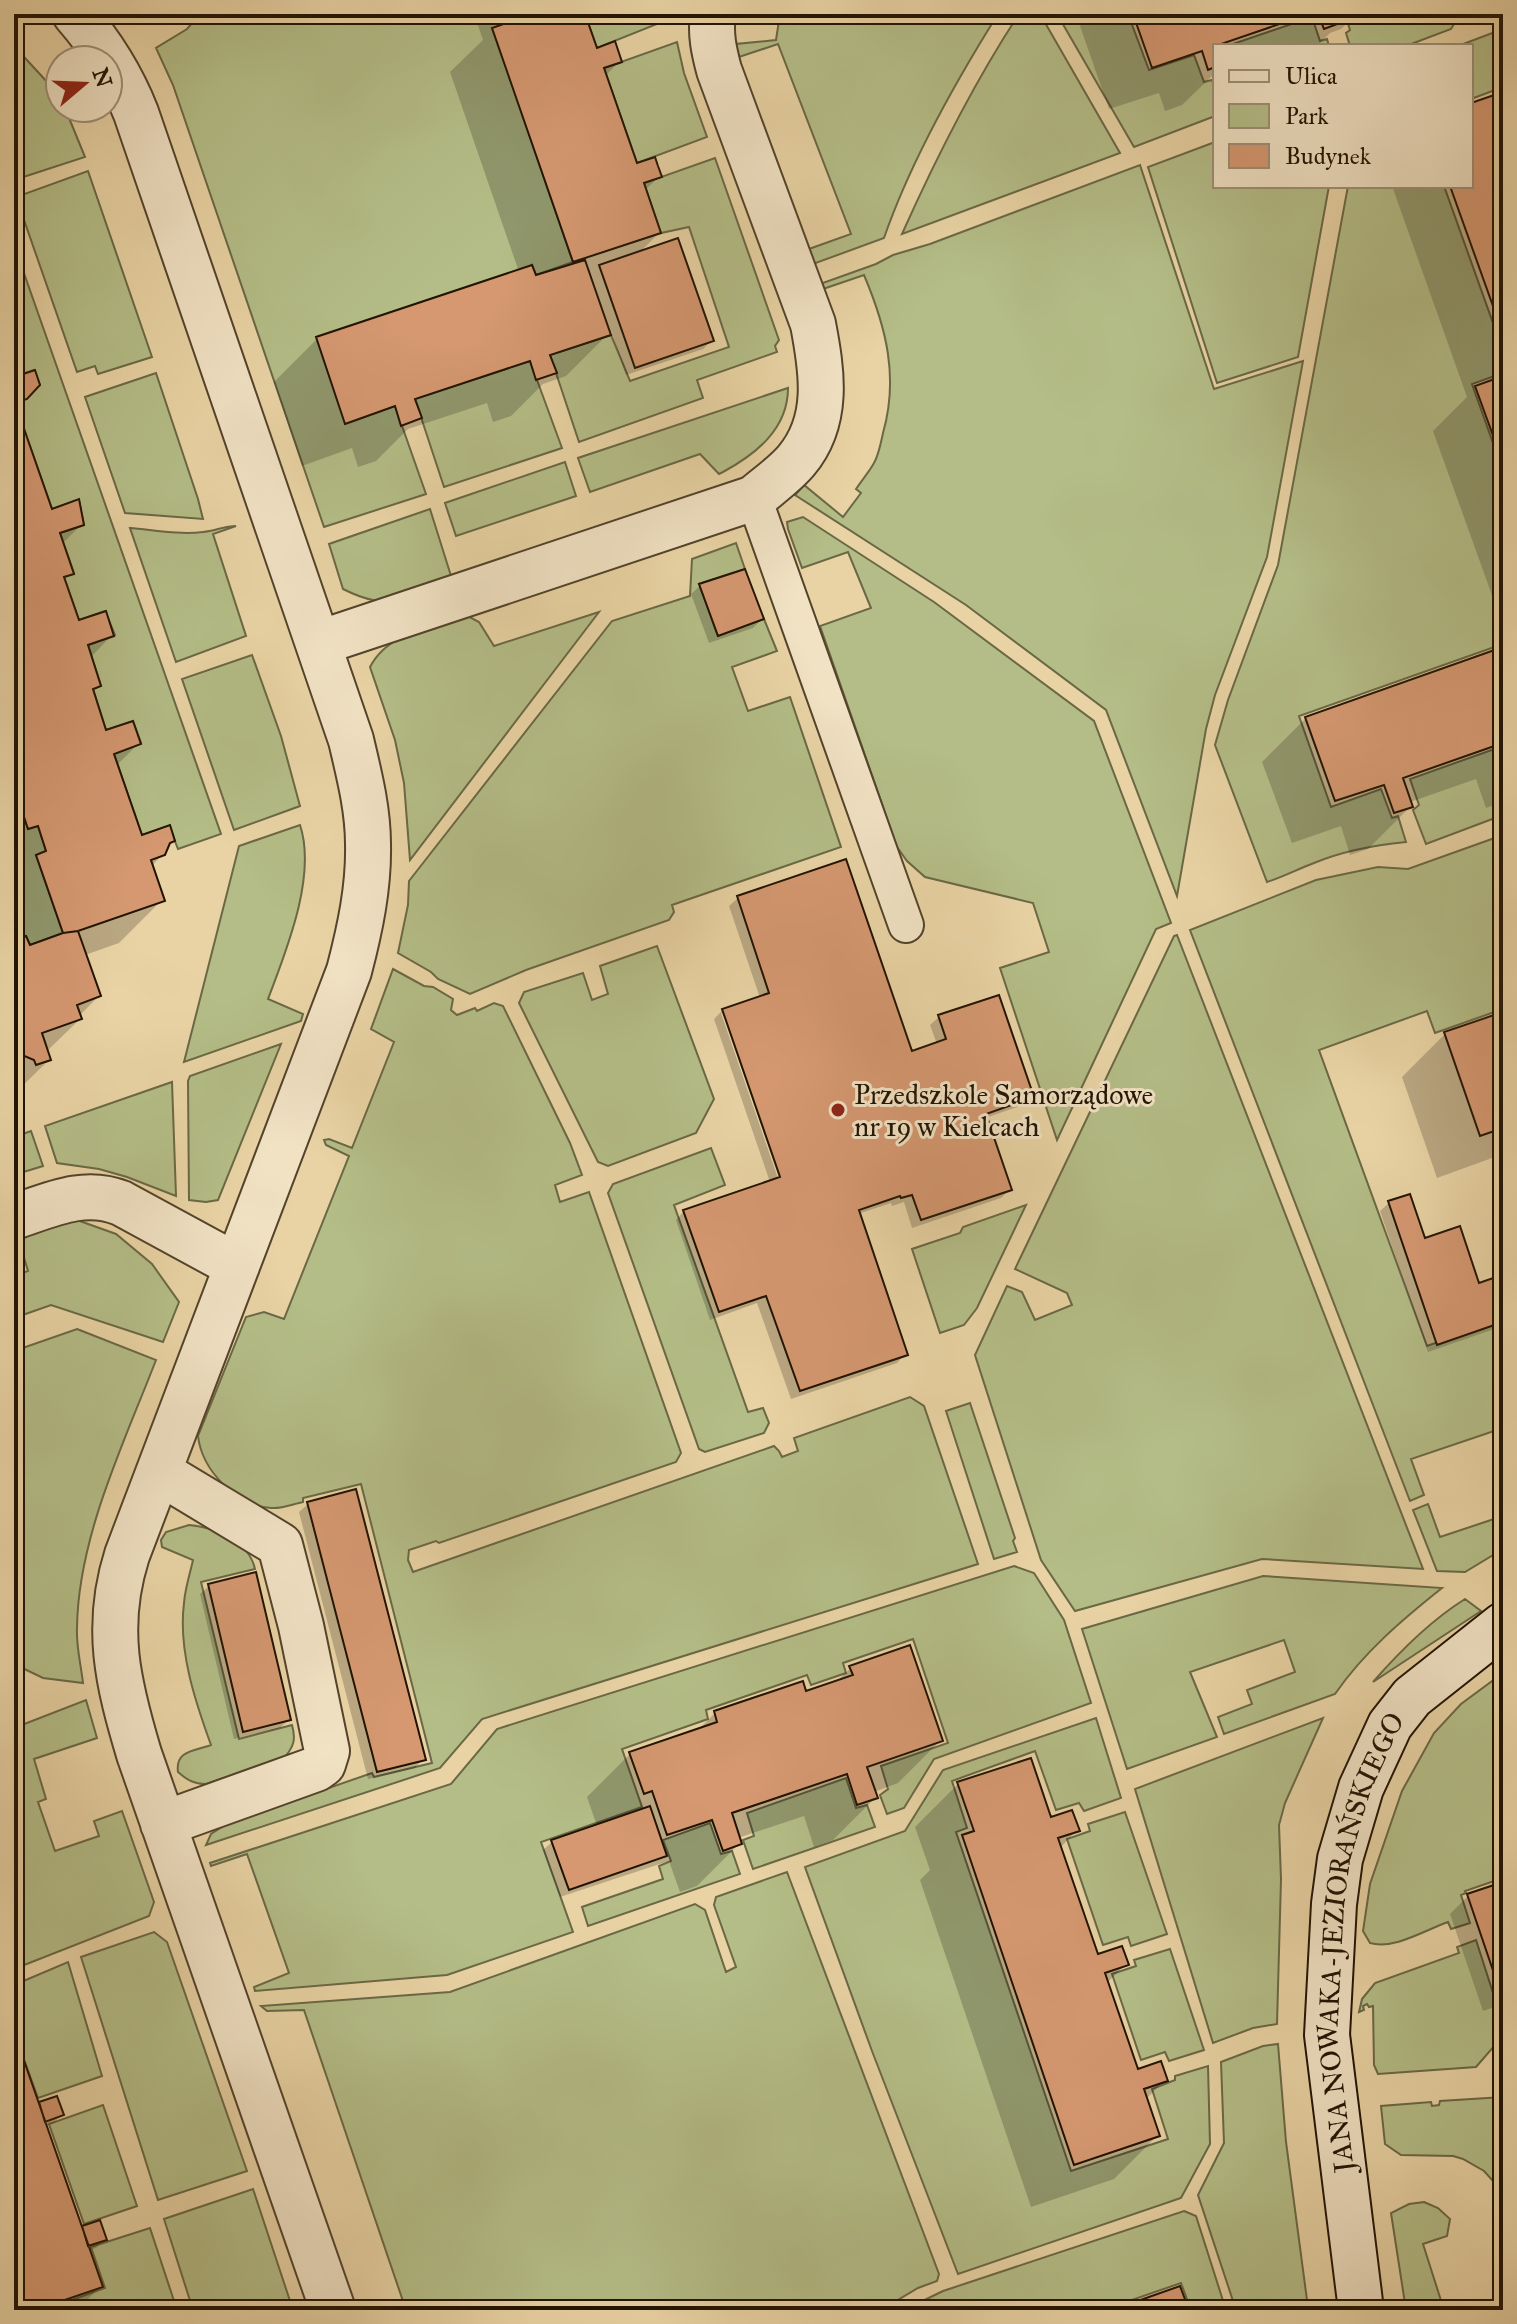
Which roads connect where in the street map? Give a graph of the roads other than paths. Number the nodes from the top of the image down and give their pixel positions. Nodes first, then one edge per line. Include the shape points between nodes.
1 (75, 14) edge
2 (713, 14) edge
3 (754, 498) junction
4 (319, 643) junction
5 (906, 925) dead end
6 (14, 1217) edge
7 (237, 1266) junction
8 (159, 1472) junction
9 (1503, 1625) edge
10 (163, 1824) junction
11 (333, 2310) edge
12 (1361, 2310) edge

1 - 4 street via 105,51 126,89
2 - 3 street via 719,70 813,324 820,360 822,390 811,440 795,462
3 - 4 street
3 - 5 lane
4 - 7 street via 363,794 367,887 349,971
6 - 7 street via 82,1196 102,1196
7 - 8 street
8 - 10 street via 120,1578 114,1629 126,1710
8 - 10 street via 280,1545 327,1751 316,1769
9 - 12 street, JANA NOWAKA-JEZIORAŃSKIEGO via 1412,1697 1390,1725 1361,1788 1340,1859 1327,2035
10 - 11 street

